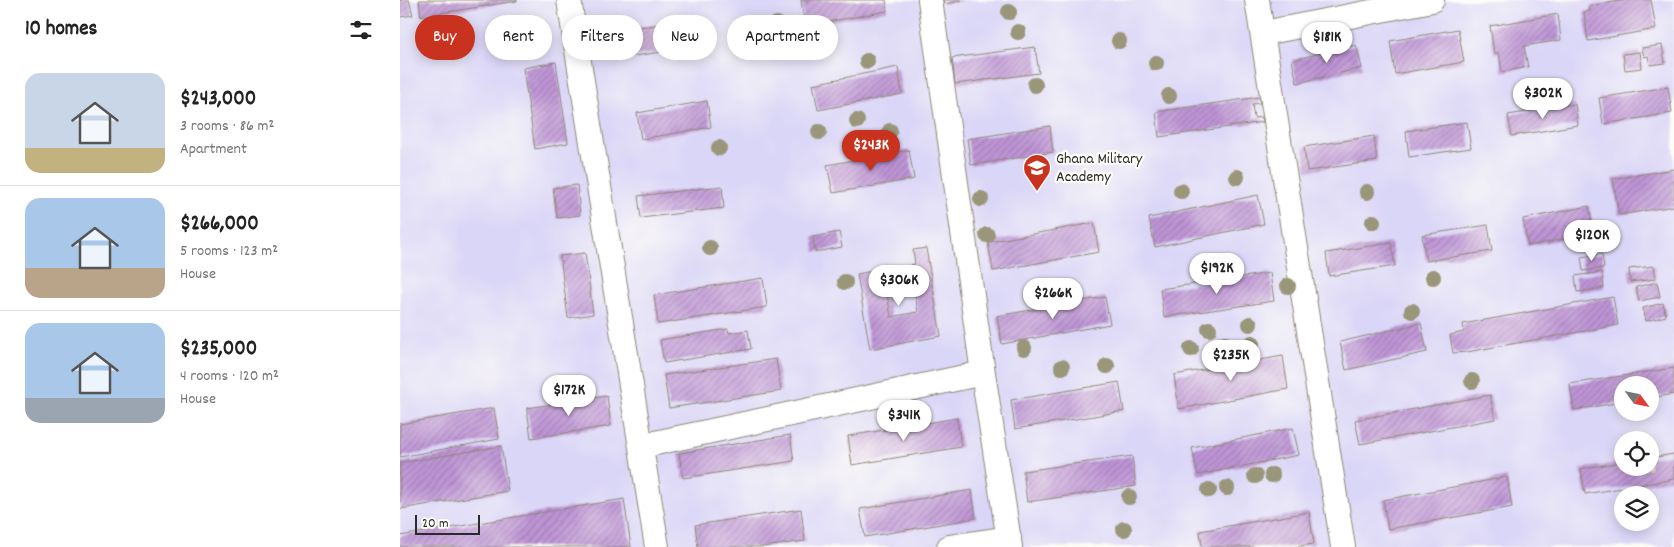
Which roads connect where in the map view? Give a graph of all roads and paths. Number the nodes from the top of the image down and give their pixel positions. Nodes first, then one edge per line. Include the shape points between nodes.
1 (569, 0) edge
2 (930, 0) edge
3 (1257, 0) edge
4 (1432, 0) edge
5 (1264, 33) junction
6 (983, 373) junction
7 (641, 446) junction
8 (1010, 542) edge
9 (657, 547) edge
10 (949, 547) edge
11 (1343, 547) edge

1 - 7 street
2 - 6 street
3 - 5 street
4 - 5 street
5 - 11 street
6 - 7 street
6 - 8 street
7 - 9 street
8 - 10 street

